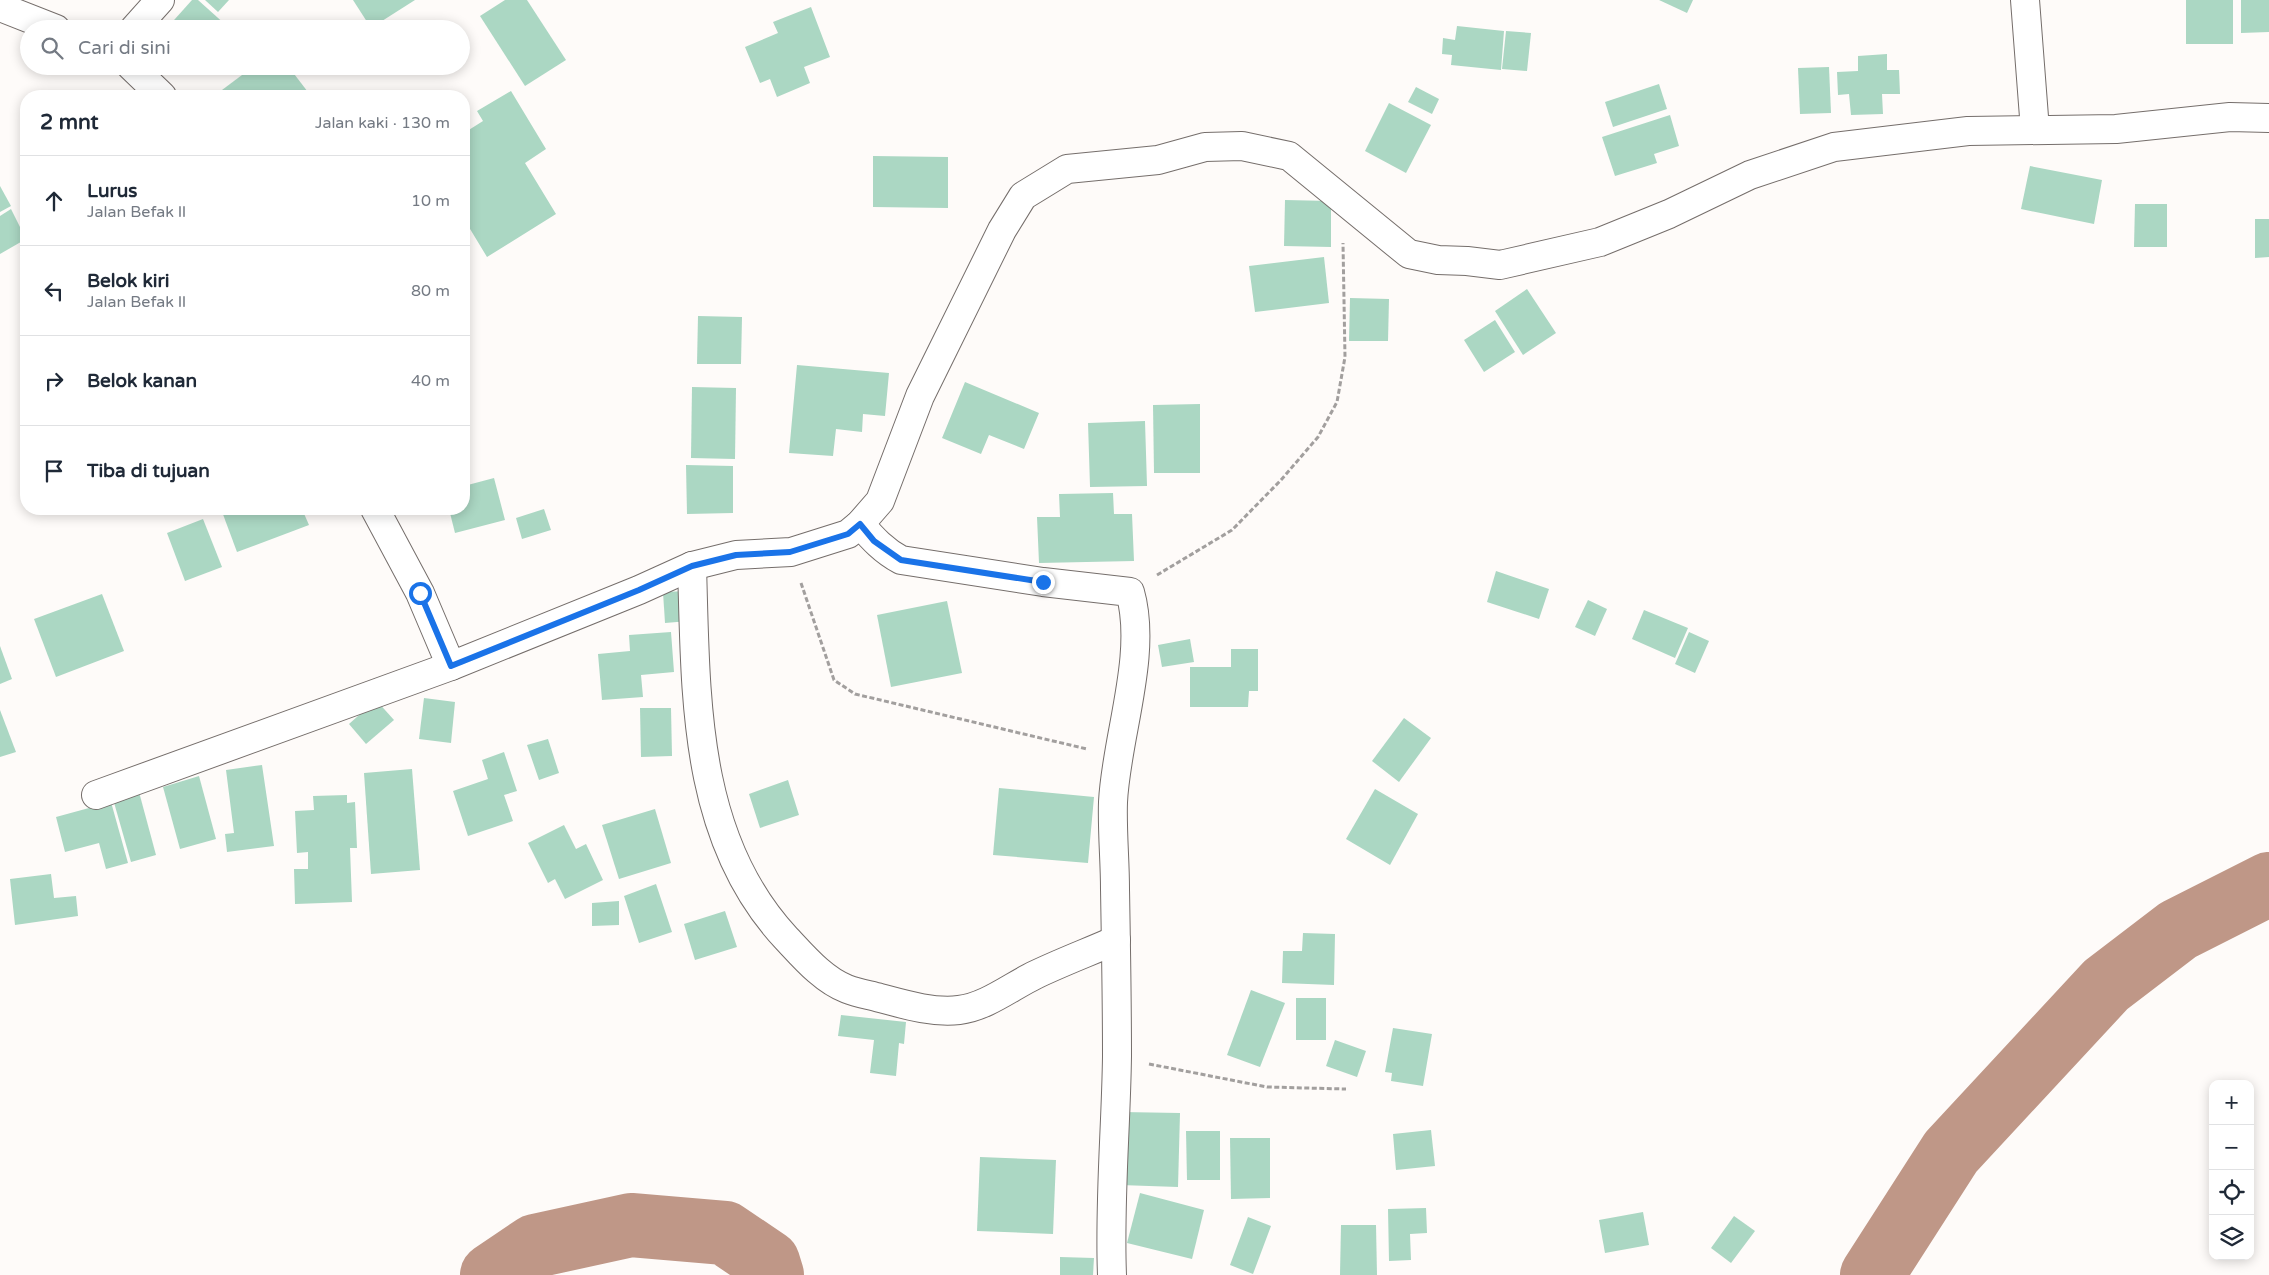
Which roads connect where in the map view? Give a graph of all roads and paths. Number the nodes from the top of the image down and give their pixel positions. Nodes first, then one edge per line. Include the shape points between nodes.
1 (160, 0) edge
2 (2025, 0) edge
3 (0, 7) edge
4 (33, 20) edge
5 (142, 20) edge
6 (140, 75) edge
7 (156, 90) edge
8 (2269, 118) edge
9 (2035, 130) junction
10 (1342, 200) junction
11 (378, 515) edge
12 (860, 524) junction
13 (790, 552) junction
14 (692, 566) junction
15 (1130, 592) junction
16 (451, 666) junction
17 (1118, 757) junction
18 (96, 795) dead end
19 (1116, 940) junction
20 (1117, 1057) junction
21 (1346, 1089) dead end
22 (1112, 1275) edge

1 - 5 street
2 - 9 street
3 - 4 street
6 - 7 street
8 - 9 street via 2230,117 2116,129
9 - 10 street via 1968,131 1834,147 1750,175 1669,214 1600,242 1500,265 1409,254
10 - 12 street via 1289,156 1242,146 1205,147 1158,160 1068,169 1023,196 1002,230 920,396 880,501
10 - 15 path via 1345,358 1337,402 1318,437 1232,530
11 - 16 street via 420,593
12 - 13 street via 848,534
12 - 15 street via 874,541 901,560
13 - 14 street via 736,555
13 - 17 path via 834,680 855,694
14 - 16 street
14 - 19 street via 697,706 714,806 736,865 761,909 815,967 846,989 908,1005 960,1010
15 - 17 street via 1134,652
16 - 18 street
17 - 19 street via 1113,803
19 - 20 street
20 - 21 path via 1267,1087
20 - 22 street via 1110,1220

